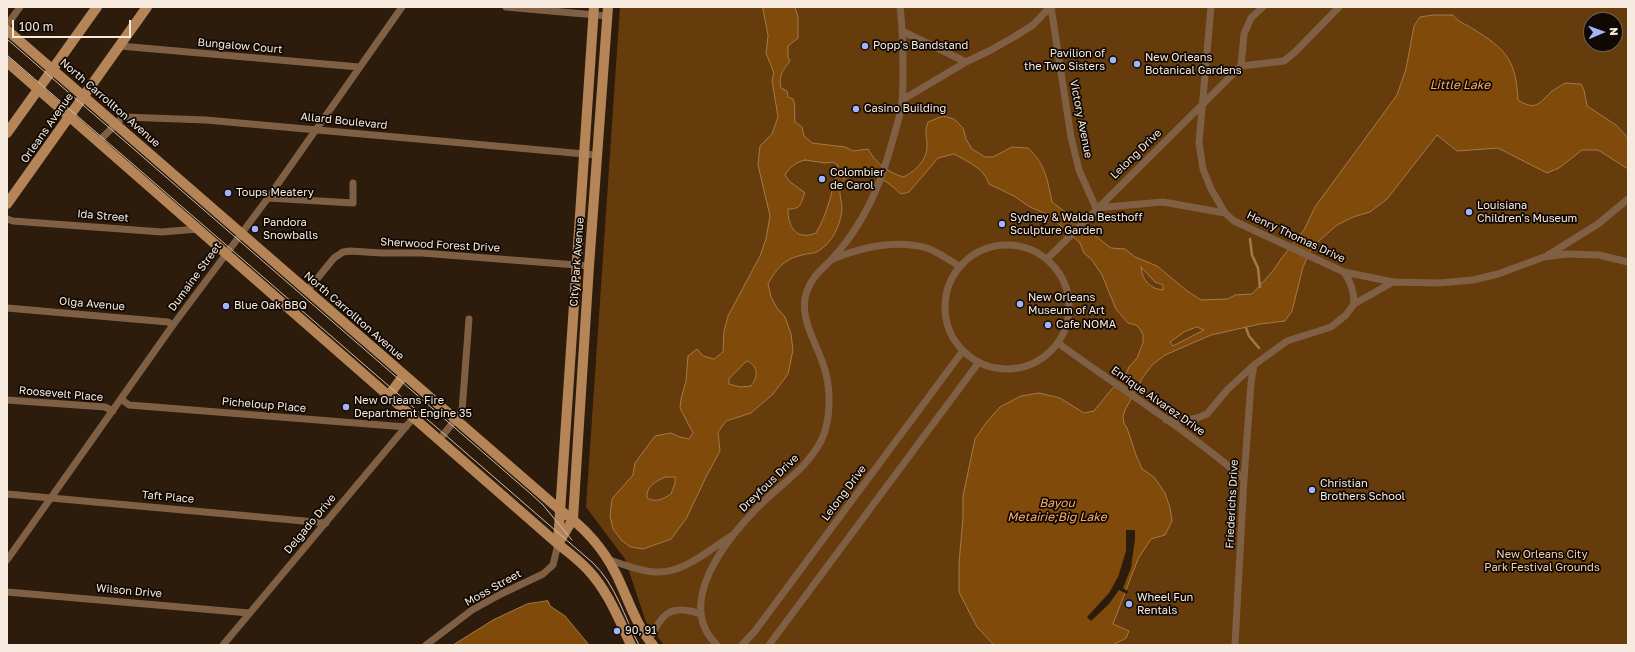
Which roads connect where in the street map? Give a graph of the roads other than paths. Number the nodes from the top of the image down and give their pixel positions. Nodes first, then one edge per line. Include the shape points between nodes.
1 (20, 7) edge
2 (97, 7) edge
3 (147, 7) edge
4 (402, 7) edge
5 (506, 7) edge
6 (900, 7) edge
7 (1050, 7) edge
8 (1211, 7) edge
9 (1264, 7) edge
10 (1339, 7) edge
11 (594, 10) edge
12 (607, 11) edge
13 (7, 26) edge
14 (7, 30) edge
15 (902, 31) junction
16 (120, 46) junction
17 (7, 62) edge
18 (966, 62) junction
19 (1241, 66) junction
20 (359, 67) junction
21 (53, 69) junction
22 (38, 89) junction
23 (84, 96) junction
24 (902, 100) junction
25 (1203, 104) junction
26 (70, 117) junction
27 (115, 123) junction
28 (316, 130) junction
29 (7, 133) edge
30 (99, 141) junction
31 (584, 154) junction
32 (596, 155) junction
33 (353, 183) dead end
34 (268, 198) junction
35 (1628, 199) edge
36 (8, 200) edge
37 (1096, 208) junction
38 (1226, 214) junction
39 (7, 219) edge
40 (198, 229) junction
41 (240, 234) junction
42 (226, 254) junction
43 (1544, 257) junction
44 (1047, 259) junction
45 (830, 260) junction
46 (1628, 262) edge
47 (577, 266) junction
48 (589, 266) junction
49 (959, 266) junction
50 (1344, 272) junction
51 (1393, 282) junction
52 (307, 291) junction
53 (1354, 304) junction
54 (7, 308) edge
55 (469, 319) dead end
56 (173, 326) junction
57 (1058, 343) junction
58 (962, 352) junction
59 (979, 362) junction
60 (1254, 365) junction
61 (404, 376) junction
62 (389, 395) junction
63 (121, 399) junction
64 (7, 400) edge
65 (113, 411) junction
66 (414, 417) junction
67 (456, 420) junction
68 (1166, 420) junction
69 (406, 427) junction
70 (440, 439) junction
71 (1244, 479) junction
72 (7, 494) edge
73 (52, 497) junction
74 (560, 510) junction
75 (573, 519) junction
76 (326, 523) junction
77 (734, 533) junction
78 (558, 544) junction
79 (607, 559) junction
80 (7, 560) edge
81 (7, 592) edge
82 (249, 613) junction
83 (701, 614) junction
84 (651, 643) edge
85 (223, 645) edge
86 (426, 645) edge
87 (632, 645) edge
88 (717, 645) edge
89 (742, 645) edge
90 (769, 645) edge
91 (1235, 645) edge

1 - 13 street
2 - 21 main road
3 - 16 main road, Orleans Avenue
4 - 20 street, Dumaine Street
5 - 11 street
6 - 15 street, Dreyfous Drive
7 - 18 street, Victory Avenue via 1033,25
7 - 37 street, Victory Avenue via 1071,137 1079,170
8 - 25 street
9 - 19 street via 1252,18 1244,34
10 - 19 street via 1284,61
11 - 12 street
11 - 31 main road, City Park Avenue
12 - 32 main road, City Park Avenue
14 - 21 main road, North Carrollton Avenue
15 - 18 street
15 - 24 street, Dreyfous Drive
16 - 20 street, Bungalow Court
16 - 23 main road, Orleans Avenue
17 - 22 main road
18 - 24 street, Victory Avenue
19 - 25 street, Lelong Drive
20 - 28 street, Dumaine Street
21 - 22 main road
21 - 23 main road, North Carrollton Avenue
22 - 26 main road
22 - 29 main road
23 - 26 main road, Orleans Avenue
23 - 27 main road, North Carrollton Avenue
24 - 45 street, Dreyfous Drive via 887,161 877,188 857,226
25 - 37 street, Lelong Drive
25 - 38 street via 1199,143 1203,169
26 - 30 main road
26 - 36 main road, Orleans Avenue
27 - 28 street, Allard Boulevard via 123,117 130,117 206,120
27 - 30 street
27 - 41 main road, North Carrollton Avenue
28 - 31 street, Allard Boulevard
28 - 34 street, Dumaine Street
30 - 40 main road
31 - 32 street, Allard Boulevard
31 - 47 main road, City Park Avenue
32 - 48 main road, City Park Avenue
33 - 34 street via 353,203
34 - 41 street, Dumaine Street
35 - 43 street via 1598,224
37 - 38 street, Henry Thomas Drive via 1163,202
37 - 44 street, Lelong Drive
38 - 50 street, Henry Thomas Drive via 1234,221
39 - 40 street, Ida Street via 162,232
40 - 42 main road
41 - 42 street, Dumaine Street
41 - 52 main road, North Carrollton Avenue
42 - 56 street, Dumaine Street
42 - 62 main road
43 - 46 street, Henry Thomas Drive via 1566,254 1599,255
43 - 51 street, Henry Thomas Drive via 1473,280 1439,283
44 - 49 street via 1026,247 1002,244 978,251
44 - 57 street via 1061,277 1068,299 1067,322
45 - 49 street via 861,249 896,244 927,249
45 - 77 street, Dreyfous Drive via 813,279 805,297 804,307 806,320 826,370 829,408 822,439 810,460 757,507
47 - 48 street, Sherwood Forest Drive
47 - 52 street, Sherwood Forest Drive via 479,257 350,250 334,258
47 - 74 main road, City Park Avenue
48 - 75 main road, City Park Avenue
49 - 58 street via 949,285 945,311 948,327
50 - 51 street, Henry Thomas Drive
50 - 53 street via 1354,290
51 - 53 street
52 - 61 main road, North Carrollton Avenue
53 - 60 street via 1346,315 1330,327 1287,341
54 - 56 street, Olga Avenue via 168,322
55 - 67 street via 462,411
56 - 63 street, Dumaine Street
57 - 59 street via 1041,359 1020,368 998,369
57 - 68 street, Enrique Alvarez Drive
58 - 59 street
58 - 89 street, Lelong Drive
59 - 90 street
60 - 68 street via 1227,390 1207,414 1183,421
60 - 71 street, Friederichs Drive
61 - 62 main road
61 - 67 main road, North Carrollton Avenue
62 - 66 main road
63 - 65 street, Dumaine Street
63 - 69 street, Picheloup Place via 130,405
64 - 65 street, Roosevelt Place via 105,407
65 - 73 street, Dumaine Street
66 - 69 street, Delgado Drive
66 - 70 main road
67 - 70 street
67 - 74 main road, North Carrollton Avenue
68 - 71 street, Enrique Alvarez Drive
69 - 76 street, Delgado Drive
70 - 78 main road
71 - 91 street, Friederichs Drive
72 - 73 street, Taft Place
73 - 76 street, Taft Place
73 - 80 street, Dumaine Street
74 - 75 main road, North Carrollton Avenue
74 - 78 main road, City Park Avenue
75 - 78 main road
75 - 79 main road, North Carrollton Avenue
76 - 82 street, Delgado Drive
77 - 79 street via 678,569 646,571
77 - 83 street, Dreyfous Drive via 705,582
78 - 86 street, Moss Street via 553,565 543,574 472,610
78 - 87 main road via 589,570 602,587
79 - 84 main road, North Carrollton Avenue
81 - 82 street, Wilson Drive
82 - 85 street, Delgado Drive
83 - 84 street via 683,609 664,615
83 - 88 street, Dreyfous Drive via 705,629

